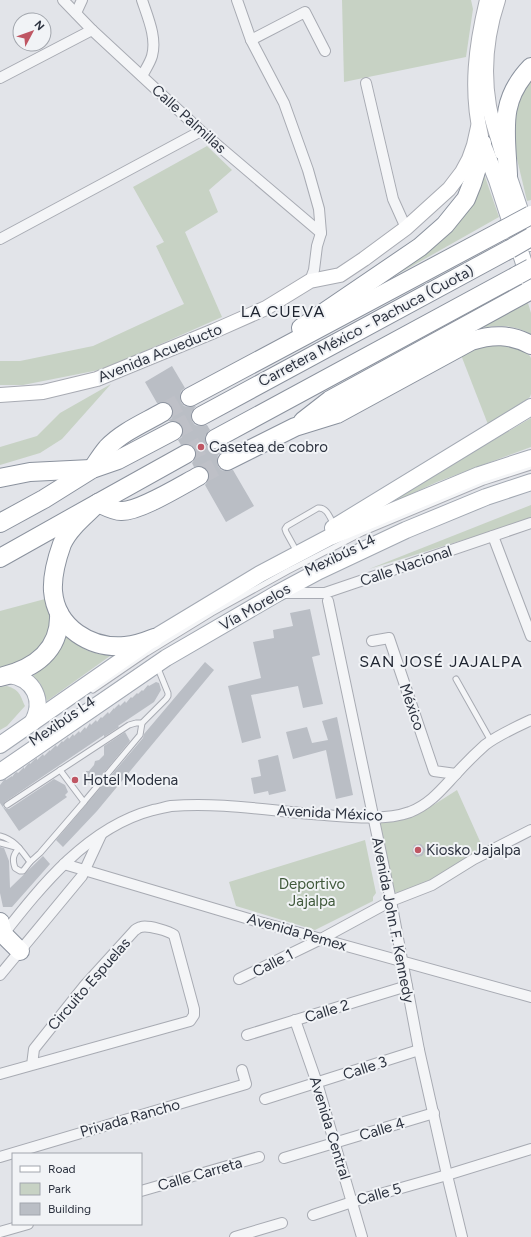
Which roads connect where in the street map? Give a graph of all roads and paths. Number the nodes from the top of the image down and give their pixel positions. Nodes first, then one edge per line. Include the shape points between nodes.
1 (63, 0) edge
2 (82, 0) edge
3 (142, 0) edge
4 (237, 0) edge
5 (487, 0) edge
6 (498, 0) edge
7 (76, 13) junction
8 (92, 30) junction
9 (251, 40) junction
10 (325, 51) dead end
11 (531, 67) edge
12 (142, 76) junction
13 (0, 78) edge
14 (366, 83) dead end
15 (200, 131) junction
16 (480, 135) junction
17 (508, 175) junction
18 (531, 215) edge
19 (406, 228) junction
20 (321, 232) junction
21 (531, 237) edge
22 (0, 239) edge
23 (531, 243) edge
24 (310, 281) junction
25 (527, 283) edge
26 (531, 345) edge
27 (282, 349) junction
28 (0, 395) edge
29 (190, 397) tunnel mouth
30 (531, 407) edge
31 (163, 412) tunnel mouth
32 (201, 416) tunnel mouth
33 (295, 428) junction
34 (173, 431) tunnel mouth
35 (215, 439) tunnel mouth
36 (186, 454) tunnel mouth
37 (531, 458) edge
38 (228, 461) tunnel mouth
39 (531, 467) edge
40 (92, 469) junction
41 (200, 476) tunnel mouth
42 (531, 476) edge
43 (0, 478) edge
44 (531, 482) edge
45 (483, 492) dead end
46 (98, 502) junction
47 (0, 523) edge
48 (531, 523) edge
49 (335, 527) junction
50 (493, 536) junction
51 (303, 552) junction
52 (0, 558) edge
53 (278, 593) junction
54 (328, 601) dead end
55 (59, 613) junction
56 (531, 636) edge
57 (154, 638) junction
58 (372, 641) dead end
59 (157, 665) junction
60 (4, 676) edge
61 (456, 679) dead end
62 (90, 692) dead end
63 (531, 720) edge
64 (32, 723) junction
65 (142, 723) junction
66 (491, 742) junction
67 (0, 745) edge
68 (60, 770) junction
69 (0, 772) edge
70 (456, 774) junction
71 (84, 802) junction
72 (7, 805) dead end
73 (373, 817) junction
74 (531, 830) edge
75 (102, 834) junction
76 (0, 836) edge
77 (0, 843) edge
78 (19, 848) junction
79 (30, 862) junction
80 (64, 864) junction
81 (85, 870) junction
82 (391, 901) junction
83 (1, 932) edge
84 (321, 939) junction
85 (20, 951) junction
86 (402, 961) junction
87 (0, 975) edge
88 (239, 979) dead end
89 (407, 986) junction
90 (531, 996) edge
91 (296, 1020) junction
92 (247, 1035) dead end
93 (419, 1050) junction
94 (32, 1065) junction
95 (242, 1070) dead end
96 (0, 1074) edge
97 (317, 1083) junction
98 (265, 1099) dead end
99 (434, 1113) junction
100 (334, 1143) junction
101 (531, 1149) edge
102 (12, 1153) edge
103 (13, 1153) edge
104 (259, 1156) dead end
105 (0, 1157) edge
106 (284, 1158) dead end
107 (447, 1175) junction
108 (142, 1191) edge
109 (352, 1202) junction
110 (313, 1215) dead end
111 (282, 1223) dead end
112 (24, 1225) edge
113 (0, 1232) edge
114 (235, 1237) edge
115 (362, 1237) edge
116 (462, 1237) edge

1 - 7 street, Calle Palmillas
2 - 7 street
3 - 12 street via 154,43 152,57
4 - 9 street
5 - 16 street, Avenida Acueducto via 478,40 475,76
6 - 17 street via 490,32 486,76 489,106
7 - 8 street, Calle Palmillas
8 - 12 street, Calle Palmillas
8 - 13 street
9 - 10 street via 305,12
9 - 20 street via 284,103 308,170 319,209
11 - 17 highway via 517,83 509,100 506,120
12 - 15 street, Calle Palmillas
14 - 19 street via 393,199
15 - 20 street, Calle Palmillas
15 - 22 street
16 - 19 street, Avenida Acueducto via 456,181
16 - 25 main road via 497,180
16 - 27 highway via 477,168 472,184 466,199 446,225 420,247 308,322
17 - 23 main road
18 - 27 highway, bridge
19 - 24 street, Avenida Acueducto via 340,275
20 - 24 street
21 - 32 highway, Carretera México - Pachuca (Cuota), bridge
24 - 28 street, Avenida Acueducto via 266,308 97,379 42,392
25 - 33 highway via 330,400
25 - 35 highway, Carretera México - Pachuca (Cuota)
26 - 33 highway via 506,336 490,336 471,341 337,414
27 - 29 highway
30 - 49 main road
31 - 40 highway via 115,441
33 - 38 highway
34 - 40 highway via 118,460
36 - 46 highway
37 - 51 main road, Vía Morelos via 471,478 330,537
39 - 62 lane, Mexibús L4 via 484,482 362,533 212,613
40 - 43 highway via 30,472
40 - 47 highway
41 - 46 highway via 164,496 129,510 114,510
42 - 45 lane
44 - 53 main road, Vía Morelos via 486,497 406,530
46 - 52 highway
46 - 55 highway via 69,533 58,557 53,582
48 - 50 street, Calle Nacional
49 - 51 main road
49 - 51 lane via 322,507 287,526 286,532
50 - 53 street, Calle Nacional via 325,593
50 - 56 street
51 - 57 main road, Vía Morelos via 260,574
53 - 59 main road, Vía Morelos
54 - 73 street, Avenida John F. Kennedy
55 - 57 highway via 72,630 97,643 124,646
55 - 60 highway via 57,634 45,654 32,665
57 - 64 main road, Vía Morelos
58 - 70 street, México via 389,638 434,771
59 - 65 lane via 168,696
59 - 69 main road, Vía Morelos
60 - 64 main road via 24,680 32,688 38,706
61 - 66 lane
63 - 66 street, Avenida México via 512,728
64 - 67 main road, Vía Morelos
65 - 68 lane via 129,725
65 - 71 lane via 140,735
66 - 70 street, Avenida México
68 - 71 lane
68 - 72 lane
70 - 73 street, Avenida México via 433,799 410,812
71 - 79 lane
73 - 75 street, Avenida México via 213,805 170,806 127,819
73 - 82 street, Avenida John F. Kennedy
74 - 82 street, Calle 1 via 474,859 432,885
75 - 80 street, Avenida México via 72,855
75 - 81 street
76 - 78 lane via 11,840
77 - 78 lane
78 - 79 lane
78 - 79 lane via 13,858 15,868 23,870
80 - 81 street, Avenida Pemex
80 - 83 street, Avenida México
81 - 84 street, Avenida Pemex
81 - 85 street
82 - 84 street, Calle 1
82 - 86 street, Avenida John F. Kennedy
83 - 85 highway
84 - 86 street, Avenida Pemex
84 - 88 street, Calle 1
85 - 87 street
86 - 89 street, Avenida John F. Kennedy
86 - 90 street, Avenida Pemex
89 - 91 street, Calle 2
89 - 93 street, Avenida John F. Kennedy
91 - 92 street, Calle 2
91 - 97 street, Avenida Central
93 - 97 street, Calle 3
93 - 99 street, Avenida John F. Kennedy
94 - 94 street, Circuito Espuelas via 190,1021 194,1009 174,935 146,927 135,930 84,985 34,1049
94 - 96 street, Circuito Espuelas
95 - 103 street, Privada Rancho via 246,1084
97 - 98 street, Calle 3
97 - 100 street, Avenida Central
99 - 100 street, Calle 4
99 - 107 street, Avenida John F. Kennedy
100 - 106 street, Calle 4
100 - 109 street, Avenida Central
101 - 107 street, Calle 5
102 - 105 street, Privada Rancho
104 - 108 street, Calle Carreta
107 - 109 street, Calle 5
107 - 116 street, Avenida John F. Kennedy
109 - 110 street, Calle 5
109 - 115 street, Avenida Central
111 - 114 street
112 - 113 street

